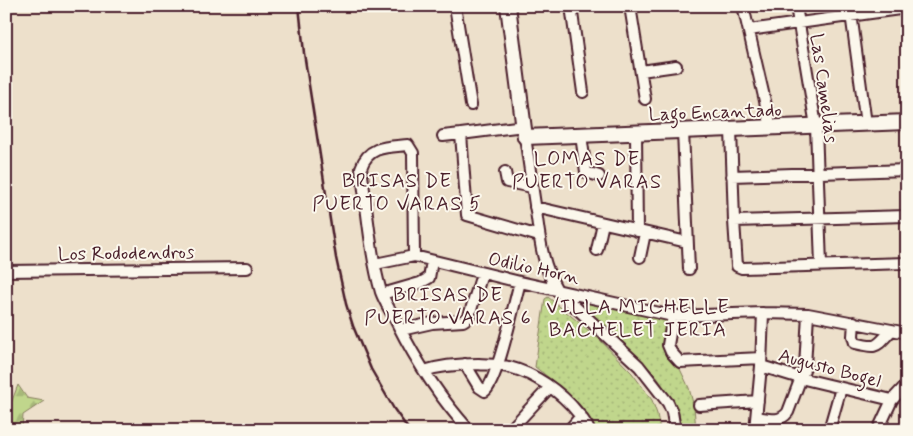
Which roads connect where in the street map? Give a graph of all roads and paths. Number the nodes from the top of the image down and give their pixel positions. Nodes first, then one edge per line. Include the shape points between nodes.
1 (455, 6) edge
2 (508, 6) edge
3 (572, 6) edge
4 (630, 6) edge
5 (743, 6) edge
6 (796, 6) edge
7 (907, 8) edge
8 (851, 11) edge
9 (799, 23) junction
10 (749, 30) junction
11 (676, 66) dead end
12 (640, 71) junction
13 (583, 92) dead end
14 (645, 99) dead end
15 (471, 105) dead end
16 (907, 122) edge
17 (866, 124) junction
18 (816, 126) junction
19 (771, 127) junction
20 (731, 129) junction
21 (683, 131) junction
22 (524, 132) junction
23 (636, 133) junction
24 (461, 134) junction
25 (581, 135) junction
26 (443, 136) dead end
27 (907, 170) edge
28 (505, 172) dead end
29 (818, 174) junction
30 (599, 176) dead end
31 (732, 176) junction
32 (532, 187) junction
33 (535, 207) junction
34 (907, 216) edge
35 (819, 218) junction
36 (734, 220) junction
37 (603, 223) junction
38 (641, 232) junction
39 (539, 236) junction
40 (687, 242) junction
41 (597, 250) dead end
42 (414, 256) junction
43 (640, 257) dead end
44 (432, 261) junction
45 (907, 263) edge
46 (375, 264) junction
47 (821, 265) junction
48 (246, 268) dead end
49 (689, 269) dead end
50 (6, 271) edge
51 (482, 274) junction
52 (520, 282) junction
53 (556, 290) junction
54 (382, 294) junction
55 (584, 296) junction
56 (579, 310) junction
57 (763, 313) junction
58 (808, 314) junction
59 (673, 316) junction
60 (854, 322) junction
61 (401, 330) junction
62 (892, 330) junction
63 (907, 333) edge
64 (761, 362) junction
65 (465, 364) junction
66 (498, 365) junction
67 (424, 371) junction
68 (800, 378) junction
69 (907, 384) edge
70 (550, 387) junction
71 (841, 388) junction
72 (892, 400) junction
73 (758, 401) junction
74 (699, 405) dead end
75 (581, 416) junction
76 (757, 417) junction
77 (469, 430) edge
78 (510, 430) edge
79 (569, 430) edge
80 (589, 430) edge
81 (674, 430) edge
82 (756, 430) edge
83 (829, 430) edge
84 (878, 430) edge

1 - 15 street
2 - 22 street
3 - 13 street
4 - 12 street
5 - 10 street
6 - 9 street, Las Camelias
7 - 8 street
8 - 9 street
8 - 17 street
9 - 10 street
9 - 18 street, Las Camelias
10 - 19 street
11 - 12 street
12 - 14 street
16 - 17 street, Lago Encantado
17 - 18 street, Lago Encantado
18 - 19 street, Lago Encantado
18 - 29 street, Las Camelias
19 - 20 street, Lago Encantado
20 - 21 street, Lago Encantado
20 - 31 street
21 - 23 street, Lago Encantado
21 - 40 street
22 - 24 street
22 - 25 street, Lago Encantado
22 - 32 street
23 - 25 street, Lago Encantado
23 - 38 street
24 - 26 street
24 - 39 street via 466,215
25 - 30 street via 586,172
27 - 29 street
28 - 32 street via 507,182
29 - 31 street
29 - 35 street, Las Camelias
31 - 36 street
32 - 33 street
33 - 37 street
33 - 39 street
34 - 35 street
35 - 36 street
35 - 47 street, Las Camelias
36 - 47 street via 737,266
37 - 38 street
37 - 41 street
38 - 40 street
38 - 43 street
39 - 53 street via 545,265
40 - 49 street
42 - 44 street, Odilio Horn
42 - 46 street
42 - 46 street via 413,153 408,145 383,147 369,154 361,168
44 - 51 street, Odilio Horn
44 - 54 street via 429,278
45 - 47 street
46 - 54 street
48 - 50 street, Los Rododendros
51 - 52 street, Odilio Horn
51 - 61 street via 466,319
52 - 53 street, Odilio Horn
52 - 66 street
53 - 55 street, Odilio Horn
53 - 56 street
54 - 61 street
55 - 56 street via 578,302
55 - 59 street, Odilio Horn
56 - 81 street via 639,366 668,404
57 - 58 street, Odilio Horn
57 - 59 street, Odilio Horn
57 - 64 street
58 - 60 street, Odilio Horn
58 - 68 street via 805,368
59 - 64 street, Augusto Bogel via 668,345 680,362
60 - 62 street, Odilio Horn
60 - 62 street via 854,343 872,347
61 - 67 street
62 - 63 street, Odilio Horn
64 - 68 street, Augusto Bogel
64 - 73 street
65 - 66 street
65 - 66 street via 485,391
65 - 67 street
66 - 70 street via 525,373
67 - 77 street
68 - 71 street, Augusto Bogel
68 - 76 street via 783,418
69 - 72 street
70 - 75 street
70 - 78 street
71 - 72 street, Augusto Bogel
71 - 83 street
72 - 84 street
73 - 74 street
73 - 76 street
75 - 79 street
75 - 80 street
76 - 82 street

